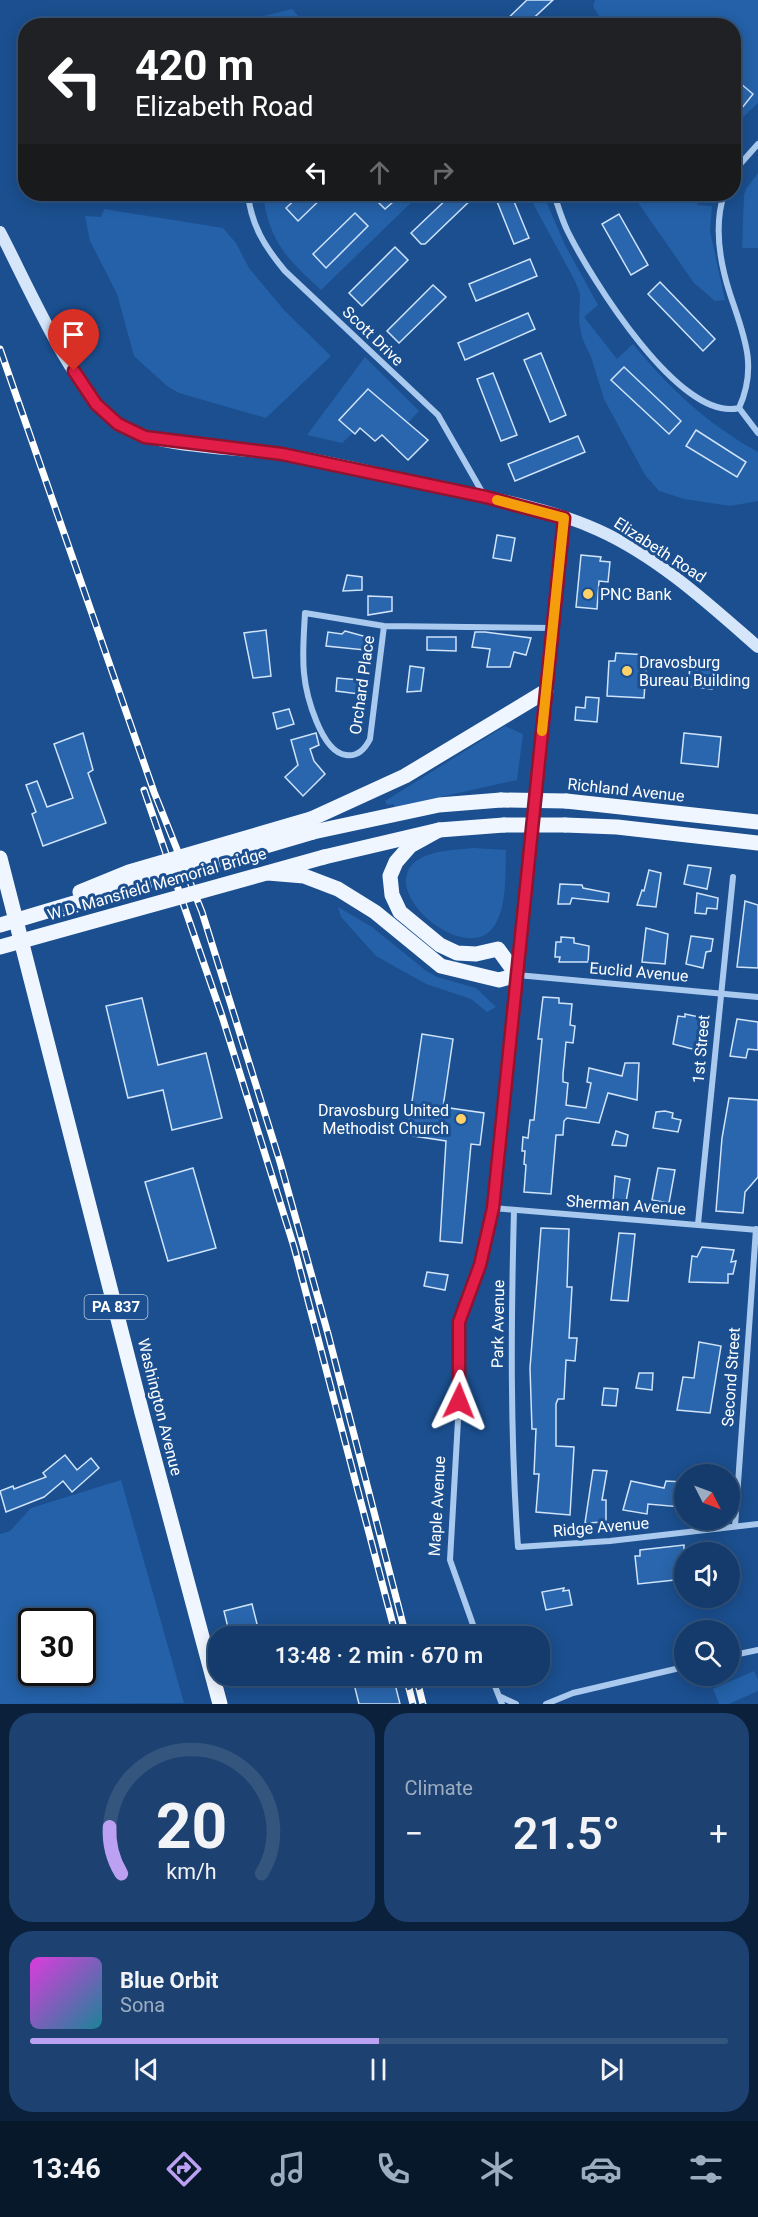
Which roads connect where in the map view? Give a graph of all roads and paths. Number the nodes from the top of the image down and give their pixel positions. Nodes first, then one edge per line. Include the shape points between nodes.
1 (758, 144) edge
2 (741, 163) edge
3 (249, 201) edge
4 (556, 201) edge
5 (721, 201) edge
6 (0, 232) edge
7 (739, 408) junction
8 (758, 433) edge
9 (486, 497) junction
10 (564, 518) junction
11 (384, 626) junction
12 (553, 628) junction
13 (758, 647) edge
14 (546, 691) junction
15 (758, 822) edge
16 (312, 825) junction
17 (439, 830) junction
18 (758, 843) edge
19 (0, 858) edge
20 (262, 873) junction
21 (733, 877) dead end
22 (2, 924) edge
23 (0, 947) edge
24 (517, 975) junction
25 (720, 993) junction
26 (758, 997) edge
27 (493, 1208) junction
28 (514, 1210) junction
29 (698, 1224) junction
30 (757, 1230) edge
31 (740, 1464) edge
32 (758, 1524) edge
33 (740, 1526) edge
34 (702, 1530) edge
35 (518, 1546) joint
36 (473, 1626) edge
37 (758, 1650) edge
38 (740, 1654) edge
39 (674, 1669) edge
40 (495, 1686) edge
41 (501, 1701) edge
42 (220, 1704) edge
43 (516, 1704) edge
44 (546, 1704) edge

1 - 2 street
3 - 9 street, Scott Drive via 264,245 292,278 438,415
4 - 7 street via 567,231 602,292 647,352 693,397 729,411
5 - 7 street via 722,256 730,293 752,349 753,371 747,396
6 - 9 main road, Elizabeth Road via 74,371 96,404 118,424 145,437 282,454
7 - 8 street
9 - 10 main road, Elizabeth Road
10 - 12 main road, Maple Avenue
10 - 13 main road, Elizabeth Road via 598,530 638,552 704,598
11 - 11 street, Orchard Place via 370,739 365,749 353,756 344,755 328,746 309,697 304,674 305,613
11 - 12 street
12 - 14 main road, Maple Avenue
14 - 16 main road via 405,776
14 - 24 main road, Maple Avenue
15 - 16 main road, Richland Avenue, bridge via 566,801 501,800 439,805
16 - 22 main road, bridge via 129,872
17 - 18 main road, bridge via 504,825 617,827
17 - 20 main road, W.D. Mansfield Memorial Bridge, bridge
17 - 24 main road via 410,846 396,862 390,876 392,895 400,912 440,945 457,953 498,949
19 - 42 main road, Washington Avenue / PA 837
20 - 23 main road, W.D. Mansfield Memorial Bridge, bridge
20 - 24 main road, bridge via 304,876 338,889 375,912 441,966 500,980
21 - 25 street, 1st Street
24 - 25 street, Euclid Avenue
24 - 27 street, Maple Avenue
25 - 26 street, Euclid Avenue
25 - 29 street, 1st Street
27 - 28 street, Sherman Avenue
27 - 36 street, Maple Avenue via 480,1265 459,1322 450,1560
28 - 29 street, Sherman Avenue
28 - 35 street, Park Avenue via 511,1456
29 - 30 street, Sherman Avenue
30 - 31 street, Second Street
32 - 33 street, Ridge Avenue
34 - 35 street, Ridge Avenue via 610,1541
37 - 38 street
39 - 44 street via 573,1693
40 - 41 street
41 - 43 street

